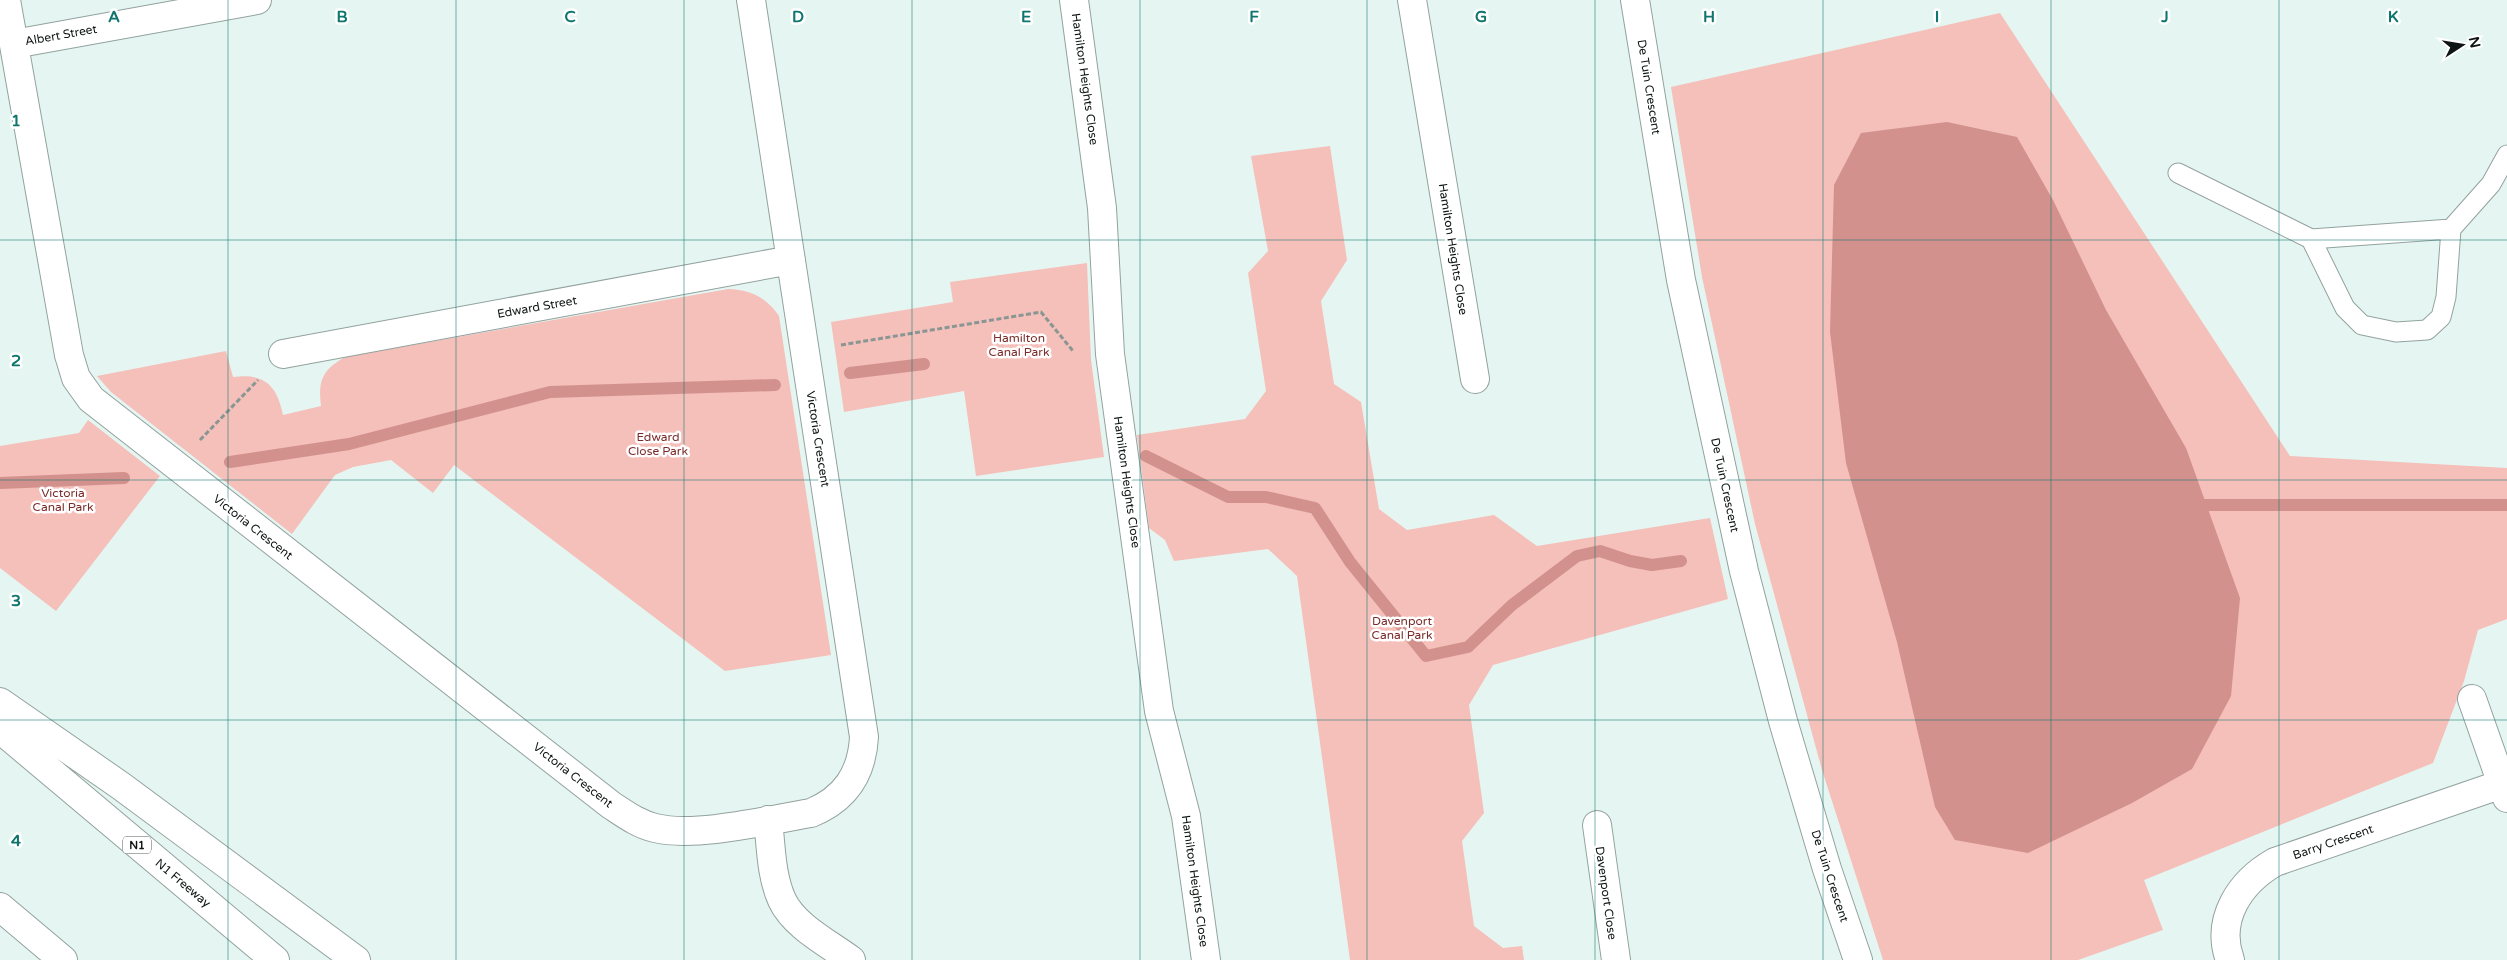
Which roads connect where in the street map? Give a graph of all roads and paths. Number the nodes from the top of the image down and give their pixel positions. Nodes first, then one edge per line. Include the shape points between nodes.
1 (6, 0) edge
2 (257, 0) edge
3 (751, 0) edge
4 (1074, 0) edge
5 (1412, 0) edge
6 (1635, 0) edge
7 (14, 44) junction
8 (2507, 155) edge
9 (2178, 173) dead end
10 (2450, 229) junction
11 (2312, 239) junction
12 (791, 260) junction
13 (804, 351) junction
14 (283, 354) joint
15 (1079, 358) dead end
16 (1475, 379) dead end
17 (174, 465) junction
18 (2472, 699) dead end
19 (0, 702) edge
20 (0, 729) edge
21 (2505, 791) edge
22 (768, 820) junction
23 (1597, 825) dead end
24 (0, 907) edge
25 (0, 915) edge
26 (47, 960) edge
27 (63, 960) edge
28 (275, 960) edge
29 (356, 960) edge
30 (851, 960) edge
31 (1206, 960) edge
32 (1616, 960) edge
33 (1858, 960) edge
34 (2230, 960) edge

1 - 7 main road, Victoria Crescent
2 - 7 main road, Albert Street
3 - 12 main road, Victoria Crescent
4 - 31 main road, Hamilton Heights Close via 1102,208 1110,354 1159,710 1186,816
5 - 16 main road, Hamilton Heights Close
6 - 33 main road, De Tuin Crescent via 1681,280 1744,572 1783,721
7 - 17 main road, Victoria Crescent via 76,378 91,399
8 - 10 lane via 2491,184
9 - 11 lane
10 - 11 lane
10 - 11 lane via 2446,297 2441,317 2427,330 2396,332 2362,325 2345,308
12 - 13 main road, Victoria Crescent
12 - 14 main road, Edward Street
13 - 15 path via 1041,312
13 - 22 main road, Victoria Crescent via 862,727 863,753 852,782 827,806 811,813
14 - 17 path
17 - 22 main road, Victoria Crescent via 631,819 654,828 679,832
18 - 21 main road, Barry Crescent
19 - 29 main road via 121,786
20 - 28 main road, N1 Freeway / N1
21 - 34 main road, Barry Crescent via 2274,862 2258,871 2245,883 2228,918 2226,937
22 - 30 main road via 775,876 782,901 799,922
23 - 32 main road, Davenport Close
24 - 27 main road
25 - 26 main road

